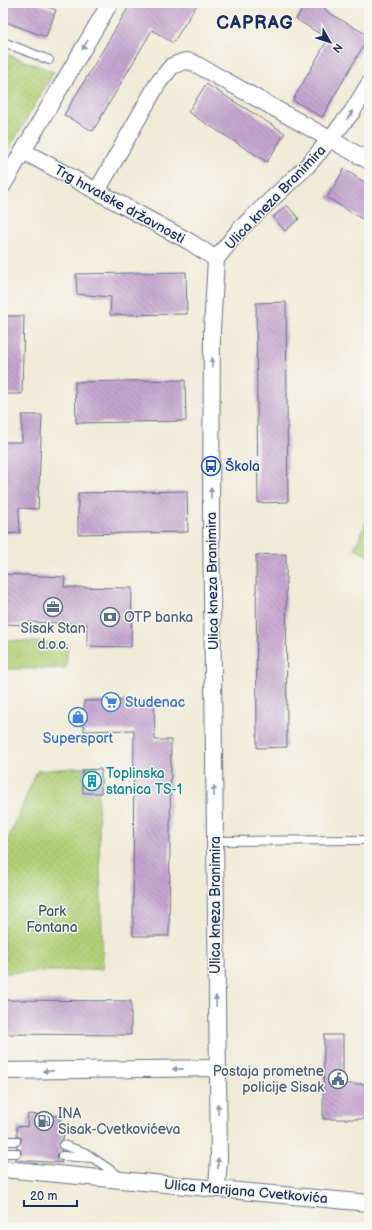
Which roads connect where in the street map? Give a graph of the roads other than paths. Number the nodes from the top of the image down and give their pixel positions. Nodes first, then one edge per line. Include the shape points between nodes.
1 (110, 3) edge
2 (3, 42) edge
3 (48, 60) dead end
4 (369, 84) edge
5 (330, 140) junction
6 (23, 152) junction
7 (369, 161) edge
8 (3, 185) edge
9 (97, 191) junction
10 (216, 259) junction
11 (369, 840) edge
12 (214, 841) junction
13 (217, 1068) junction
14 (3, 1071) edge
15 (3, 1141) edge
16 (16, 1141) dead end
17 (63, 1145) dead end
18 (3, 1152) edge
19 (16, 1153) dead end
20 (62, 1156) dead end
21 (93, 1158) junction
22 (3, 1168) edge
23 (124, 1179) junction
24 (217, 1188) junction
25 (369, 1203) edge

1 -> 6 street
2 - 3 lane
5 -> 4 street, Ulica kneza Branimira via 352,112
5 - 7 street, Ulica kneza Branimira
5 - 9 street, Ulica kneza Branimira via 192,62 185,61 172,66 158,83
5 - 10 street, Ulica kneza Branimira via 307,166 241,228
6 - 8 street
6 - 9 street, Trg hrvatske državnosti
9 - 10 street, Trg hrvatske državnosti
12 -> 10 street, Ulica kneza Branimira via 211,517 212,330
11 - 12 lane
13 -> 12 street, Ulica kneza Branimira
13 -> 14 street
24 -> 13 street, Ulica kneza Branimira
15 - 16 lane
17 - 21 lane via 75,1148
18 - 19 lane
20 - 21 lane
21 - 23 lane
22 - 23 street, Ulica Marijana Cvetkovića
23 - 24 street, Ulica Marijana Cvetkovića
24 - 25 street, Ulica Marijana Cvetkovića

